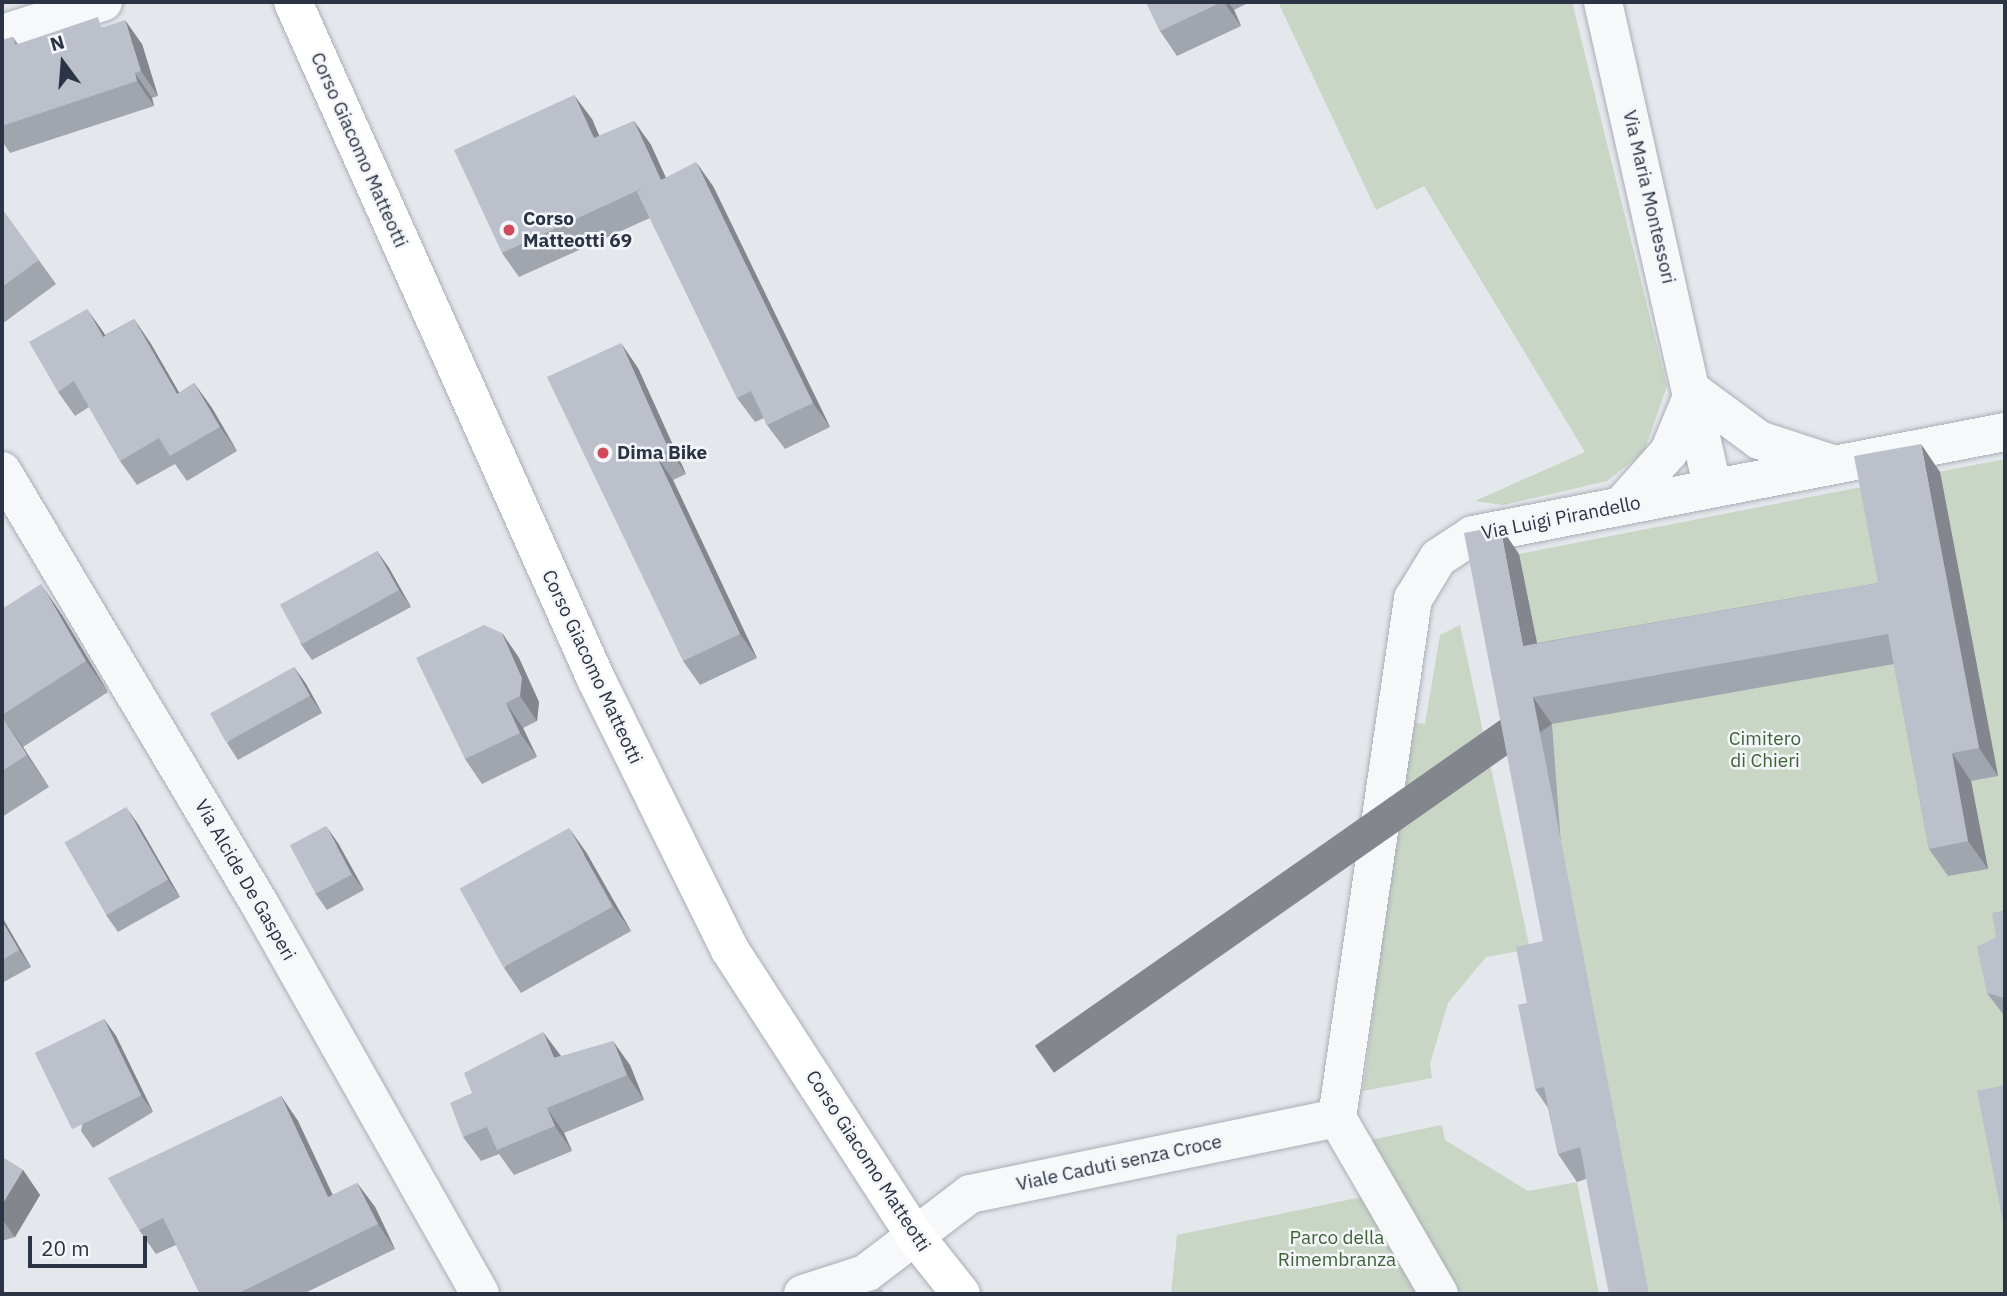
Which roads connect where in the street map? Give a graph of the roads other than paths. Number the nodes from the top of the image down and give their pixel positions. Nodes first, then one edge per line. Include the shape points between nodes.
1 (103, 2) edge
2 (293, 2) edge
3 (1603, 2) edge
4 (2, 34) edge
5 (1694, 392) junction
6 (2005, 432) edge
7 (1835, 465) junction
8 (2, 471) edge
9 (1712, 486) junction
10 (1621, 506) junction
11 (1337, 1118) junction
12 (915, 1236) junction
13 (480, 1294) edge
14 (803, 1294) edge
15 (961, 1294) edge
16 (1440, 1294) edge

1 - 4 street
2 - 12 main road, Corso Giacomo Matteotti via 590,667 730,950
3 - 5 street, Via Maria Montessori
5 - 7 street via 1759,440
5 - 9 street, Via Maria Montessori
5 - 10 street via 1669,452
6 - 7 street, Via Luigi Pirandello
7 - 9 street, Via Luigi Pirandello
8 - 13 street, Via Alcide De Gasperi via 252,891
9 - 10 street, Via Luigi Pirandello
10 - 11 street, Via Luigi Pirandello via 1473,536 1438,558 1413,598
11 - 12 street, Viale Caduti senza Croce via 970,1194
11 - 16 street
12 - 14 street, Viale Caduti senza Croce via 865,1274
12 - 15 main road, Corso Giacomo Matteotti

